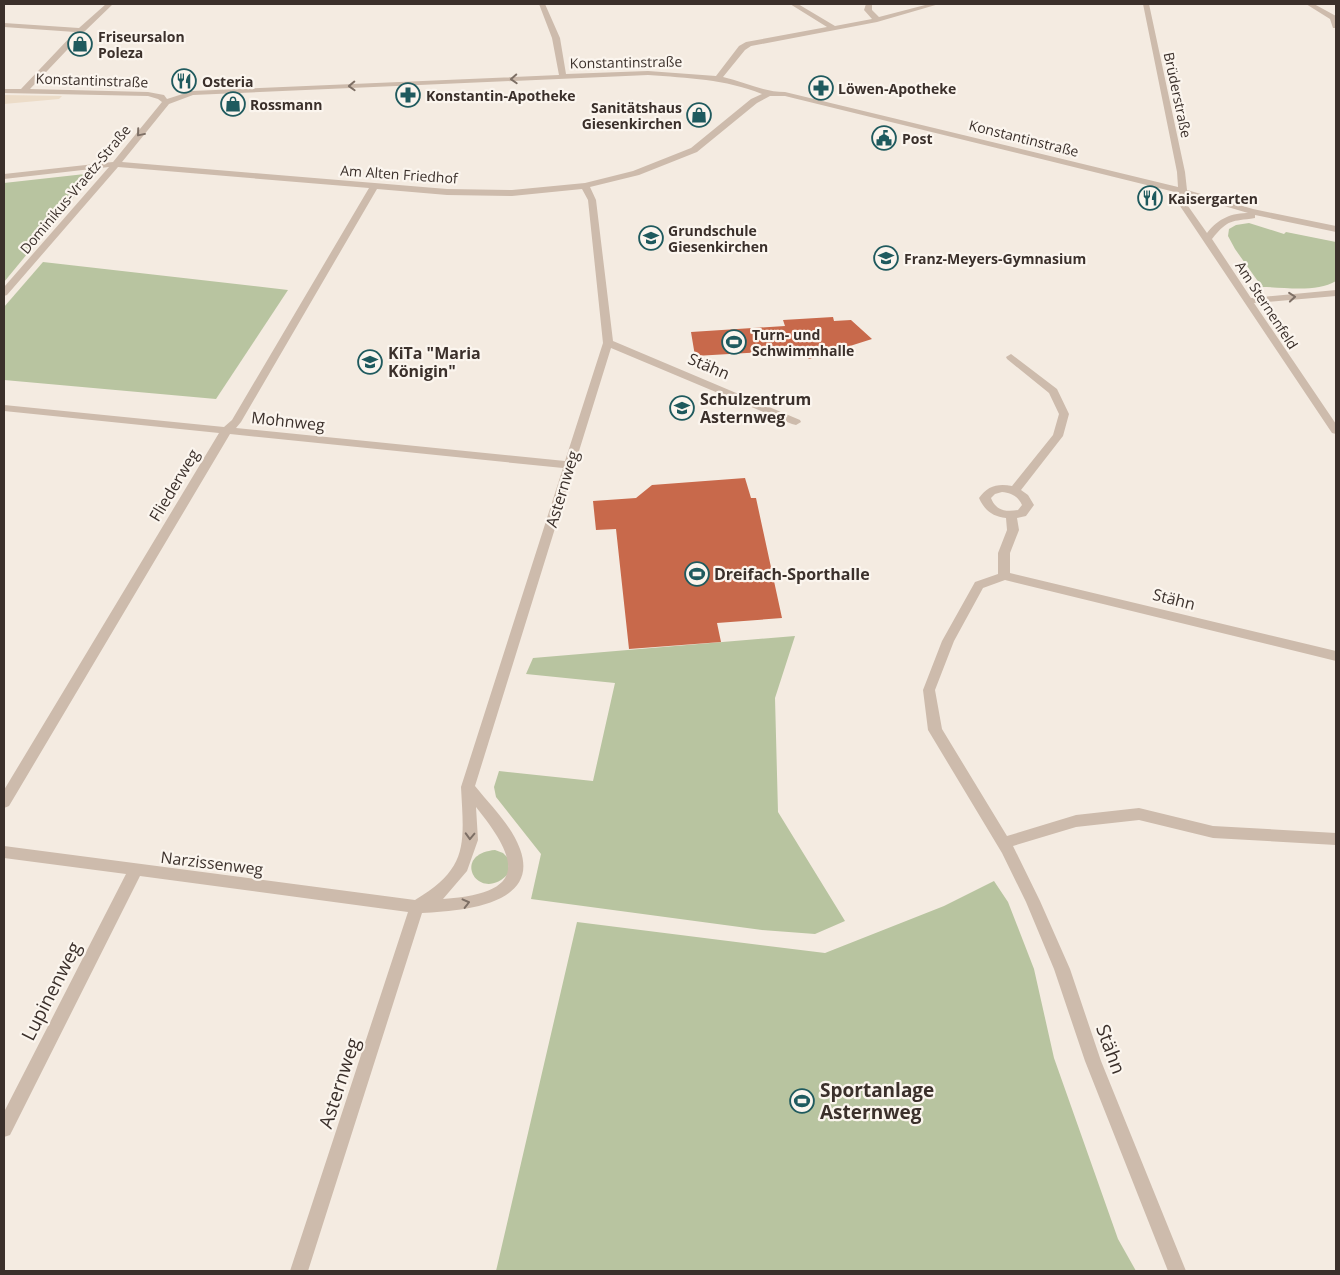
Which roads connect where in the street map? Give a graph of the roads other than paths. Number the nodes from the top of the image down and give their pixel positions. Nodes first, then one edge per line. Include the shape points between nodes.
1 (110, 4) edge
2 (542, 4) edge
3 (793, 4) edge
4 (869, 4) edge
5 (936, 4) edge
6 (1146, 4) edge
7 (1309, 4) edge
8 (1334, 18) edge
9 (876, 20) junction
10 (4, 25) edge
11 (1336, 26) edge
12 (834, 28) junction
13 (81, 30) junction
14 (563, 77) junction
15 (718, 78) junction
16 (4, 91) edge
17 (23, 92) junction
18 (768, 94) junction
19 (166, 102) junction
20 (114, 164) junction
21 (4, 176) edge
22 (374, 186) junction
23 (585, 186) junction
24 (1182, 192) junction
25 (1276, 216) junction
26 (1336, 229) edge
27 (1207, 239) junction
28 (1336, 292) edge
29 (4, 293) edge
30 (1248, 301) junction
31 (608, 343) junction
32 (1011, 357) dead end
33 (4, 408) edge
34 (796, 422) dead end
35 (226, 431) junction
36 (1336, 431) edge
37 (569, 465) junction
38 (1015, 490) junction
39 (1010, 516) junction
40 (1004, 576) junction
41 (1336, 656) edge
42 (468, 787) junction
43 (4, 802) edge
44 (1336, 839) edge
45 (1003, 843) junction
46 (4, 852) edge
47 (135, 871) junction
48 (417, 907) junction
49 (4, 1129) edge
50 (299, 1271) edge
51 (1177, 1271) edge

1 - 13 street
2 - 14 street via 556,38
3 - 12 street
4 - 9 street via 868,10
5 - 9 street
6 - 24 street, Brüderstraße via 1179,163
7 - 8 street
8 - 11 street
9 - 12 street
10 - 13 street
12 - 15 street via 749,44
13 - 17 street
14 - 15 street, Konstantinstraße via 648,73
14 -> 19 street, Konstantinstraße via 192,93
15 - 18 street, Konstantinstraße
16 - 17 street, Konstantinstraße
17 - 19 street, Konstantinstraße via 148,94 162,97
18 - 23 street, Am Alten Friedhof via 754,101 694,150 636,173
18 - 24 street, Konstantinstraße via 785,94
19 -> 20 street, Dominikus-Vraetz-Straße
20 - 21 street, Am Alten Friedhof
20 - 22 street, Am Alten Friedhof
20 - 29 street, Dominikus-Vraetz-Straße
22 - 23 street, Am Alten Friedhof via 512,193
22 - 35 street, Fliederweg via 236,422
23 - 31 street, Asternweg via 592,200
24 - 25 street, Konstantinstraße
24 - 27 street, Am Sternenfeld via 1184,206
25 - 26 street, Konstantinstraße
25 - 27 street, Konstantinstraße via 1229,218 1220,223
27 - 30 street, Am Sternenfeld
30 -> 28 street
30 - 36 street, Am Sternenfeld
31 - 34 street, Stähn
31 - 37 street, Asternweg
32 - 38 street via 1053,391 1064,414 1058,436
33 - 35 street, Mohnweg
35 - 37 street, Mohnweg
35 - 43 street, Fliederweg
37 - 42 street, Asternweg
38 - 39 street via 1024,497 1028,506 1022,513
38 - 39 street via 1002,488 991,491 985,498 988,506 997,513
39 - 40 street via 1013,530 1004,553
40 - 41 street, Stähn
40 - 45 street, Stähn via 979,585 948,641 929,690 935,730
42 -> 48 street, Asternweg via 471,840 460,871 440,893
48 -> 42 street via 458,905 500,894 511,883 518,867 505,836
44 - 45 street via 1214,832 1139,814 1076,821
45 - 51 street, Stähn via 1033,901 1062,969 1093,1061
46 - 47 street, Narzissenweg
47 - 48 street, Narzissenweg
47 - 49 street, Lupinenweg
48 - 50 street, Asternweg

